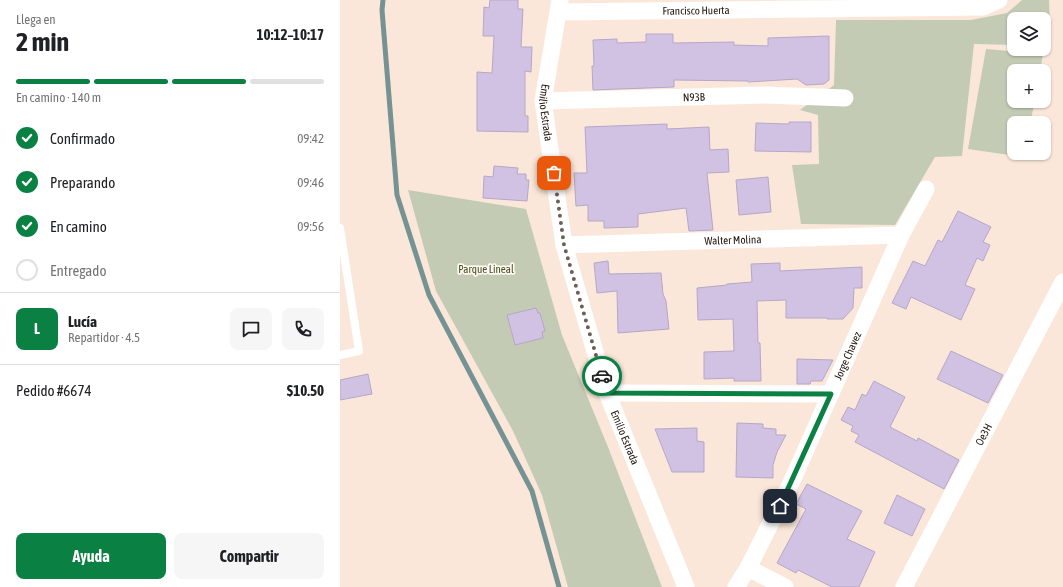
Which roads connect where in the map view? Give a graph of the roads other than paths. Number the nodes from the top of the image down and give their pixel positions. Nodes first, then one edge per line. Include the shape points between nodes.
1 (999, 0) edge
2 (559, 6) edge
3 (845, 98) dead end
4 (543, 102) junction
5 (926, 190) dead end
6 (340, 228) edge
7 (340, 231) edge
8 (901, 235) junction
9 (564, 245) junction
10 (1063, 282) edge
11 (340, 355) edge
12 (607, 393) junction
13 (831, 394) junction
14 (748, 568) junction
15 (686, 587) edge
16 (736, 587) edge
17 (785, 587) edge
18 (904, 587) edge

1 - 2 street, Francisco Huerta via 983,8
2 - 4 street, Emilio Estrada
3 - 4 street, N93B via 766,96
4 - 9 street, Emilio Estrada
5 - 8 street, Jorge Chavez
6 - 7 lane
7 - 11 lane via 359,351
8 - 9 street, Walter Molina
8 - 13 street, Jorge Chavez
9 - 12 street, Emilio Estrada
10 - 18 street, Oe3H
12 - 13 street
12 - 15 street, Emilio Estrada
13 - 14 street, Jorge Chavez via 792,481
14 - 16 street, Jorge Chavez
14 - 17 street

